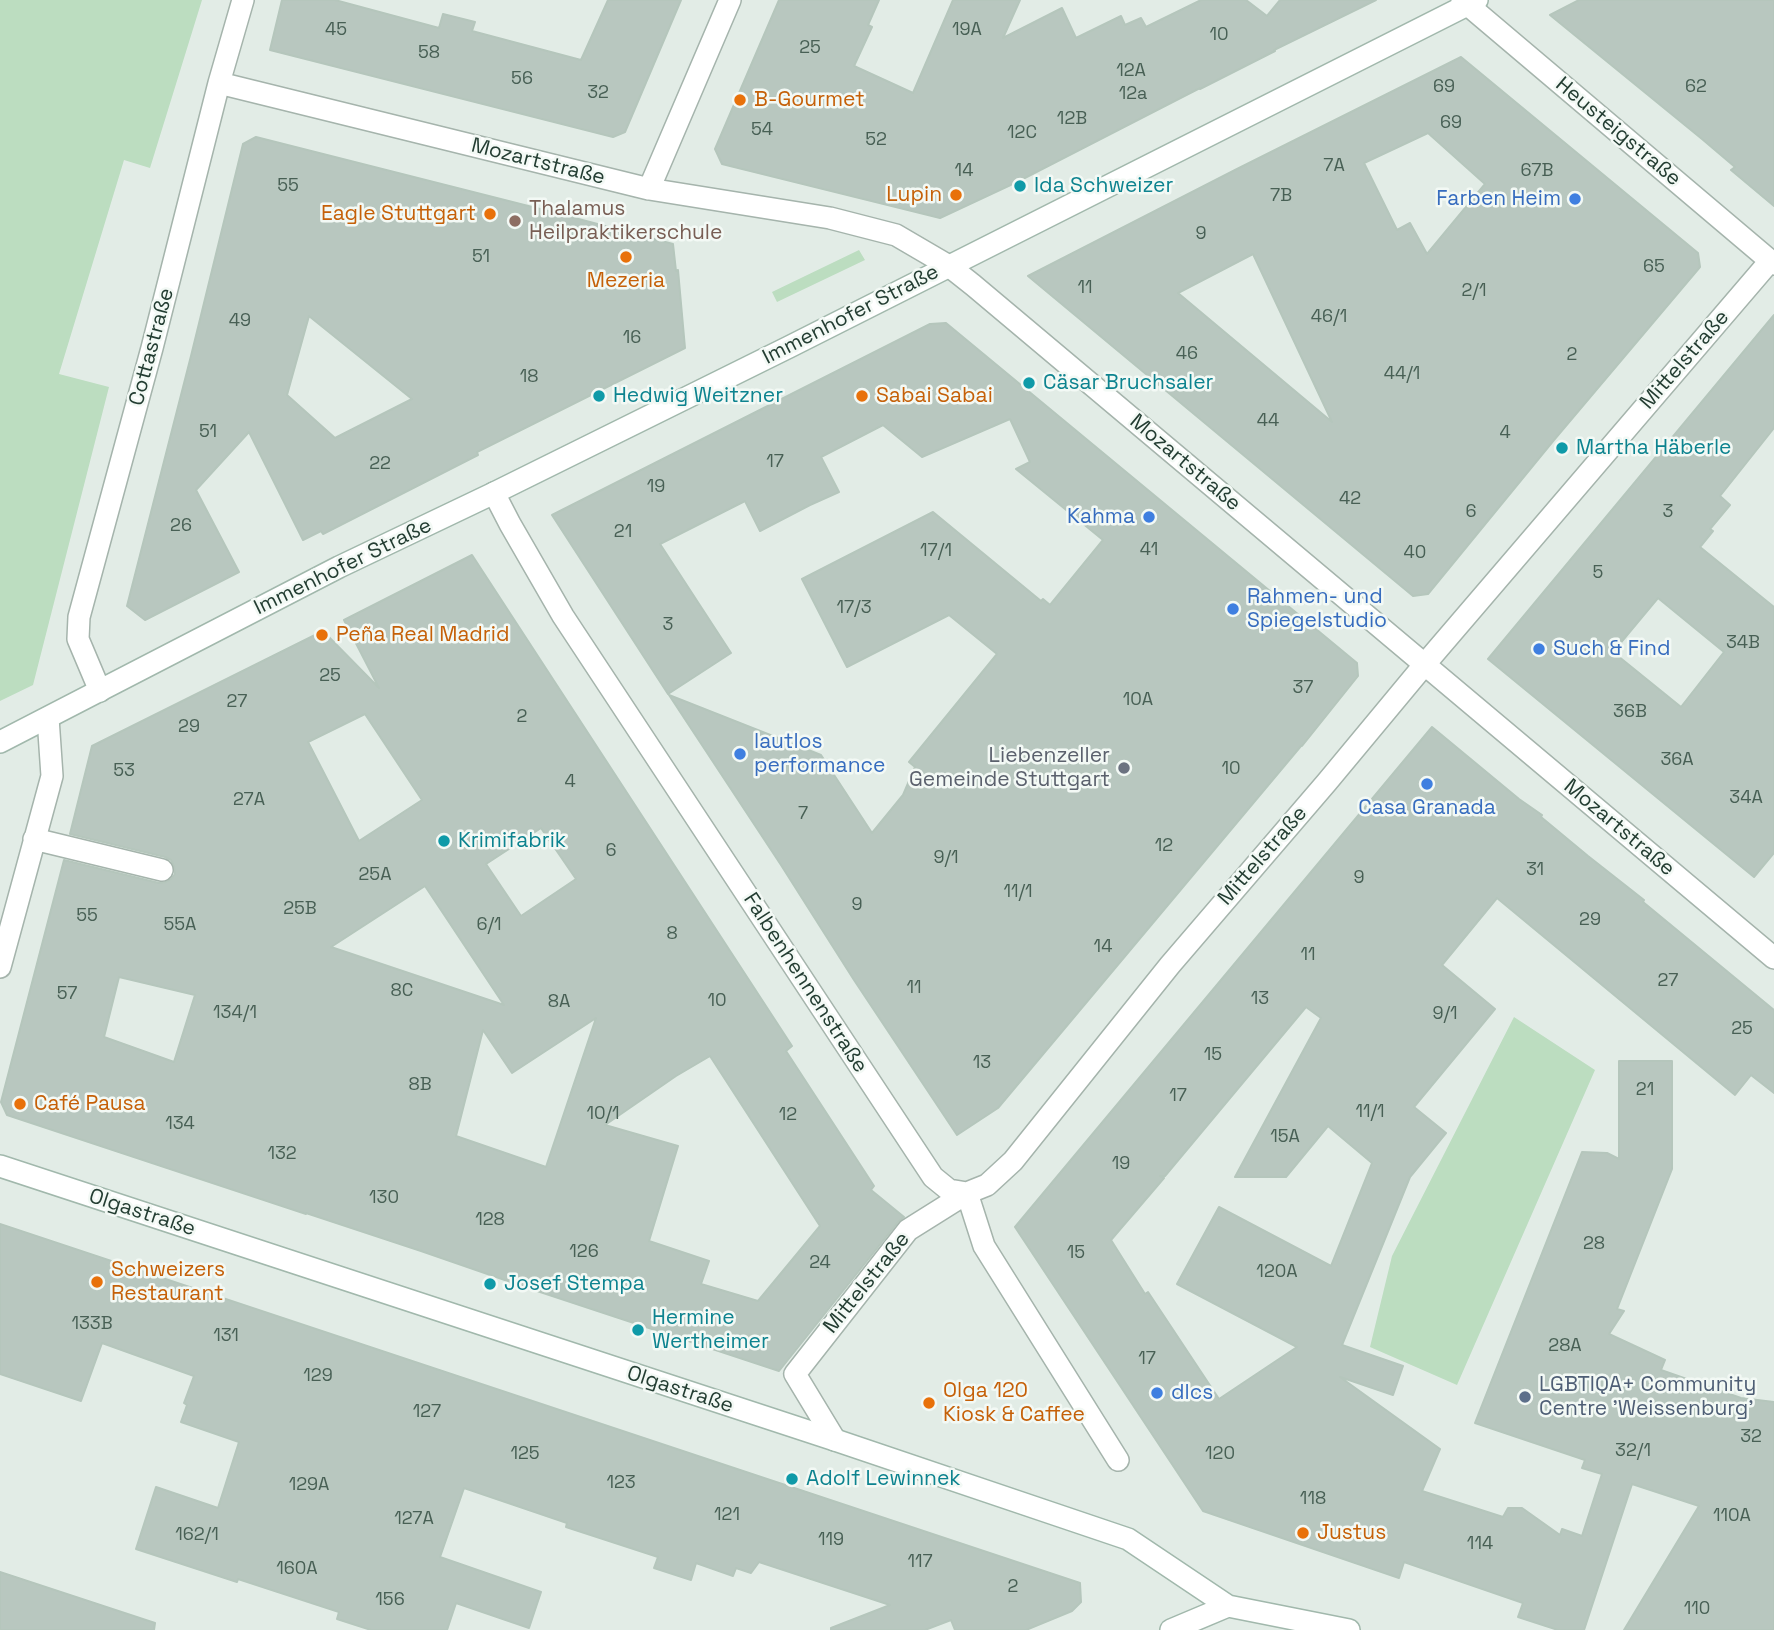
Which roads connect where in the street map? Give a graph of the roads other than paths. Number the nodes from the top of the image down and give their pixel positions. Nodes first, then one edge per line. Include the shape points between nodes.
1 (243, 0) edge
2 (730, 0) edge
3 (1469, 2) edge
4 (219, 83) junction
5 (649, 189) junction
6 (1772, 262) edge
7 (949, 266) junction
8 (494, 493) junction
9 (1424, 664) junction
10 (100, 691) junction
11 (48, 718) junction
12 (0, 742) edge
13 (34, 839) junction
14 (162, 870) dead end
15 (1774, 958) edge
16 (0, 967) edge
17 (0, 1167) edge
18 (967, 1193) junction
19 (835, 1440) junction
20 (1118, 1460) dead end
21 (1228, 1606) junction
22 (1171, 1630) edge
23 (1349, 1630) edge

1 - 4 street, Cottastraße
2 - 5 street
3 - 6 street, Heusteigstraße
3 - 7 street, Immenhofer Straße
4 - 5 street, Mozartstraße
4 - 10 street, Cottastraße via 79,617 78,639
5 - 7 street, Mozartstraße via 830,218 896,235
6 - 9 street, Mittelstraße
7 - 8 street, Immenhofer Straße
7 - 9 street, Mozartstraße
8 - 10 street, Immenhofer Straße via 338,567
8 - 18 street, Falbenhennenstraße via 563,616 933,1177 950,1189
9 - 15 street, Mozartstraße
9 - 18 street, Mittelstraße via 1170,965 1013,1161 987,1185
10 - 11 street, Immenhofer Straße
11 - 12 street, Immenhofer Straße
11 - 13 street via 52,776
13 - 14 street
13 - 16 street
17 - 19 street, Olgastraße
18 - 19 street, Mittelstraße via 908,1230 794,1374
18 - 20 street via 984,1246
19 - 21 street, Olgastraße via 1128,1539
21 - 22 street
21 - 23 street, Olgastraße

